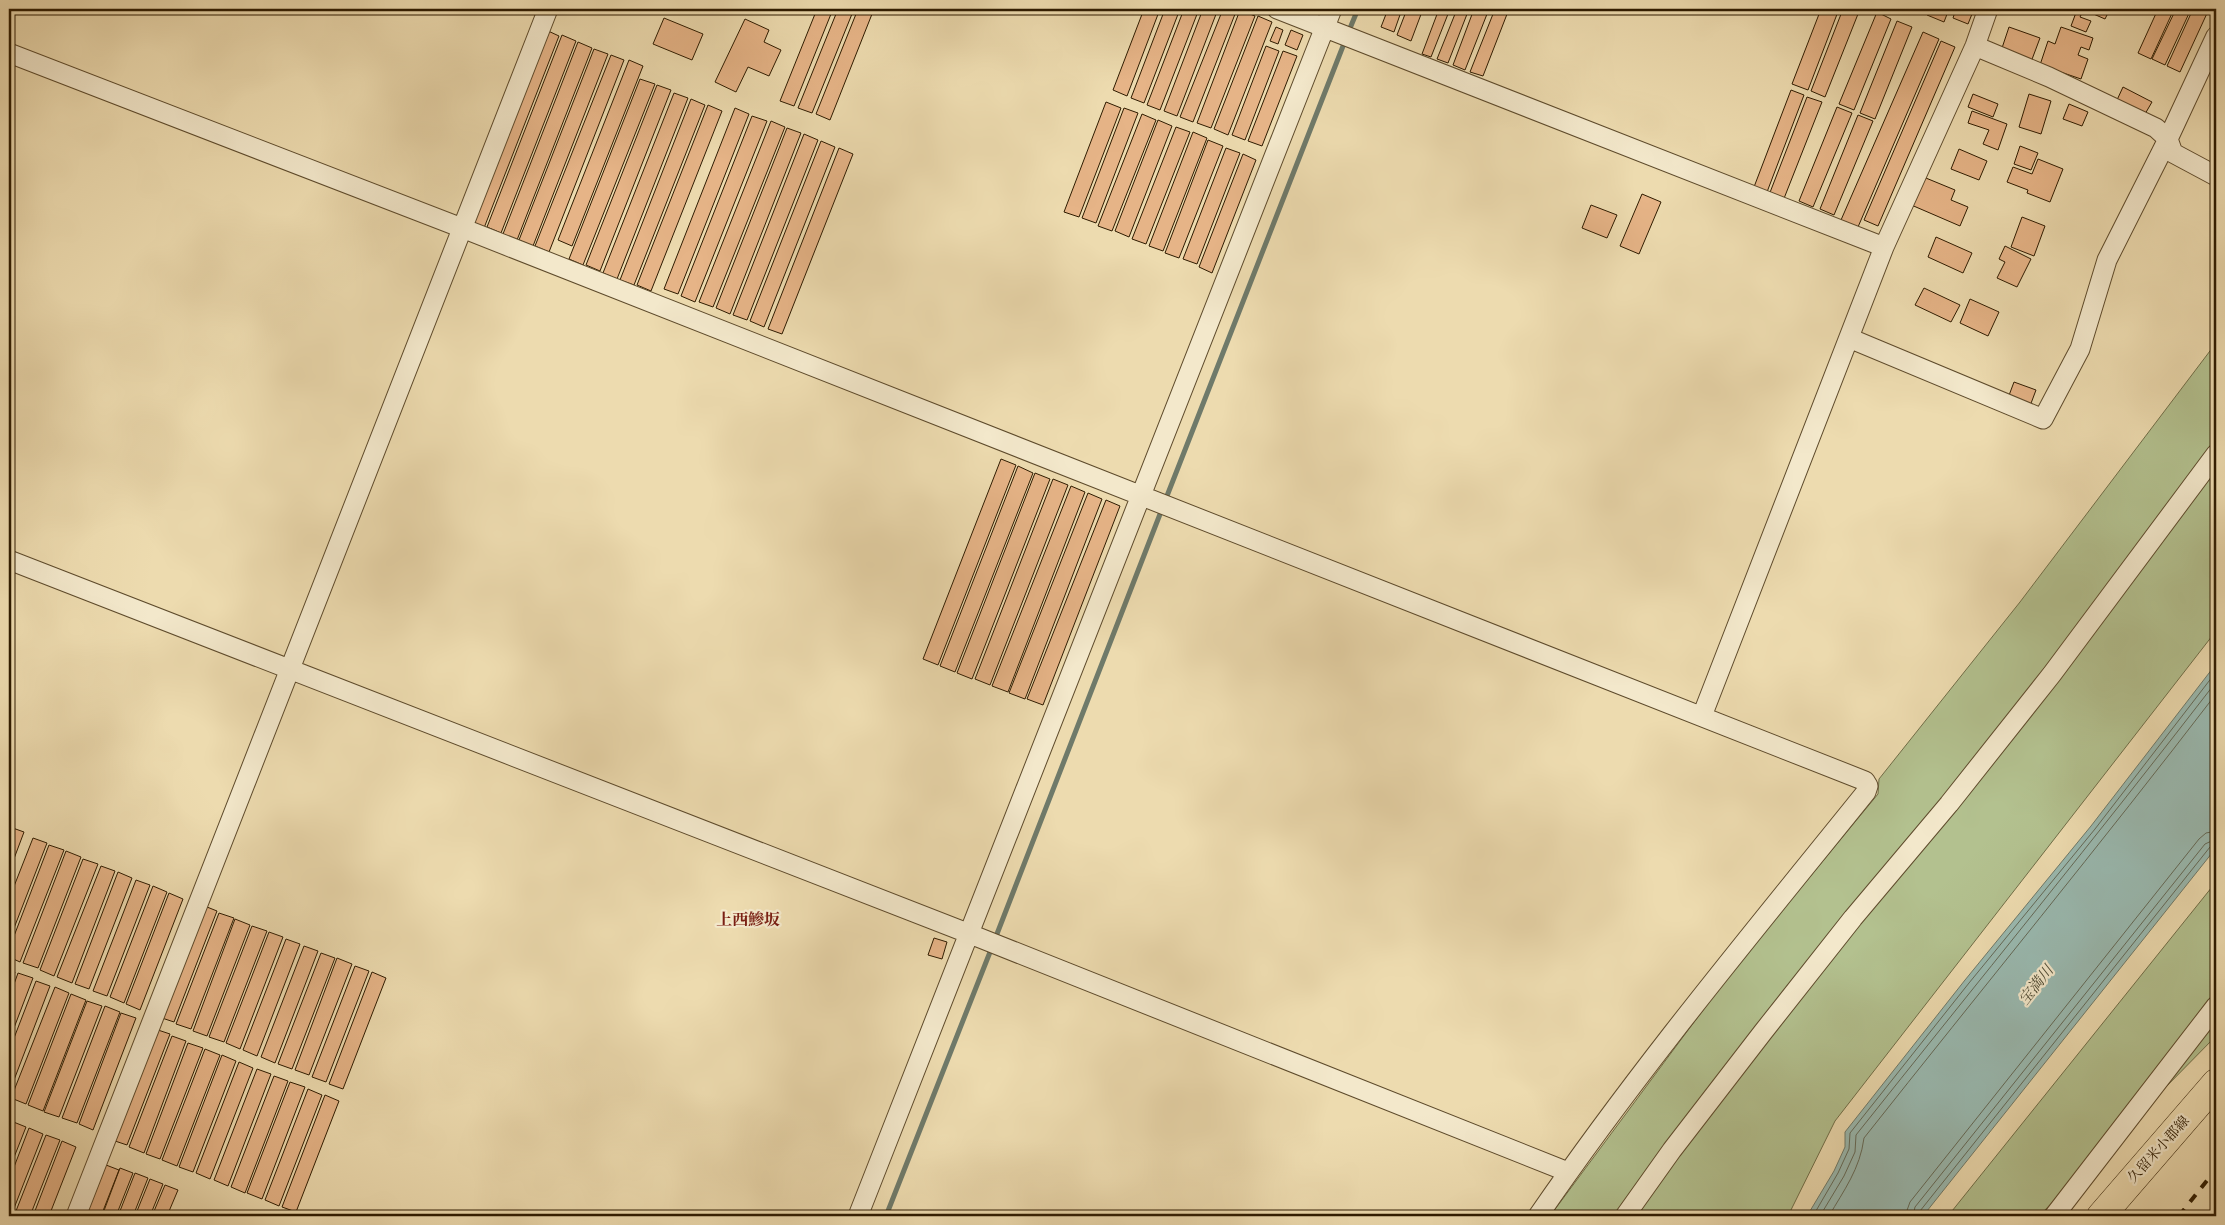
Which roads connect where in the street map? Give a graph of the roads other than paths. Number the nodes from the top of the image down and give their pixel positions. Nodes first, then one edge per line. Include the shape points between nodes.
1 (548, 9) edge
2 (1278, 9) edge
3 (1332, 9) edge
4 (1988, 9) edge
5 (1331, 30) junction
6 (2216, 36) edge
7 (1975, 46) junction
8 (9, 54) edge
9 (2168, 139) junction
10 (2216, 176) edge
11 (462, 228) junction
12 (1884, 247) junction
13 (1849, 338) junction
14 (2215, 454) edge
15 (1146, 498) junction
16 (9, 560) edge
17 (290, 669) junction
18 (1702, 716) junction
19 (976, 937) junction
20 (2216, 1006) edge
21 (2216, 1083) edge
22 (1568, 1172) junction
23 (76, 1216) edge
24 (858, 1216) edge
25 (1538, 1216) edge
26 (1625, 1216) edge
27 (2054, 1216) edge
28 (2100, 1216) edge

1 - 11 street
2 - 5 street
3 - 5 street
4 - 7 street
5 - 12 street
5 - 15 street
6 - 9 street
7 - 9 street via 2129,114 2156,128
7 - 12 street
8 - 11 street
9 - 10 street via 2173,153
9 - 13 street via 2107,260 2080,349 2044,419
11 - 15 street
11 - 17 street
12 - 13 street
13 - 18 street
14 - 26 street via 2058,666 1763,1032
15 - 18 street
15 - 19 street
16 - 17 street
17 - 19 street
17 - 23 street
18 - 22 street via 1865,781 1868,786
19 - 22 street
19 - 24 street
20 - 27 street
21 - 28 main road, 久留米小郡線
22 - 25 street

